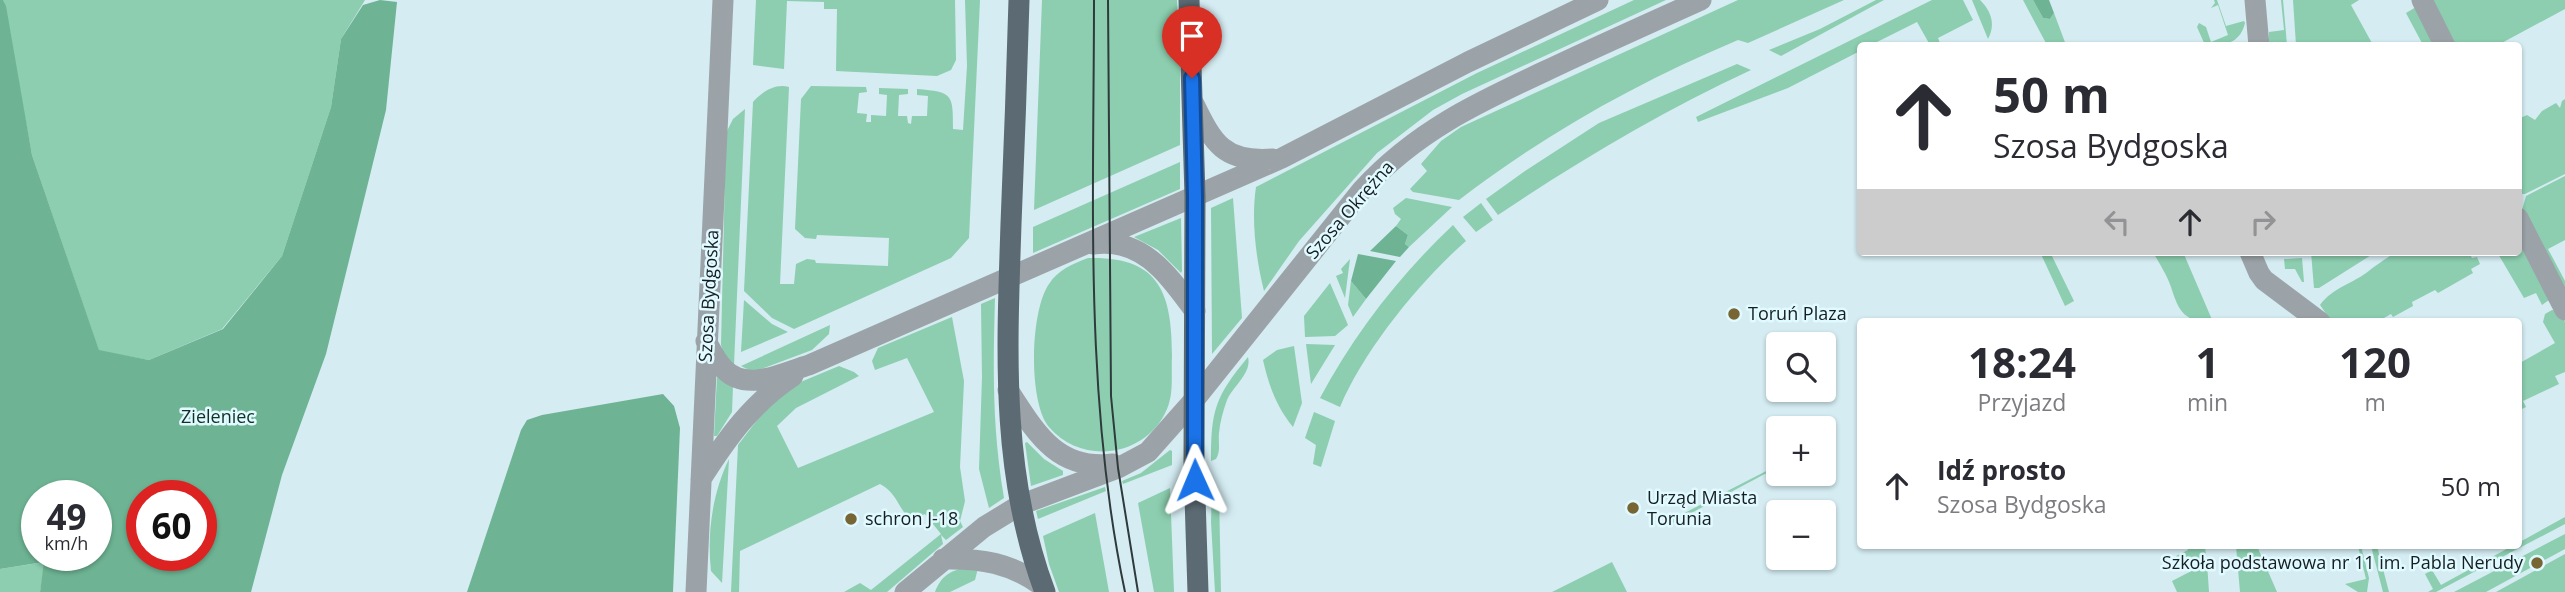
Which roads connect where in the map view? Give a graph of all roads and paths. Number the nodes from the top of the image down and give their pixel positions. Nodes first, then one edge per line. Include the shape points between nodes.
1 (723, 0) edge
2 (1019, 0) edge
3 (1189, 0) edge
4 (1598, 0) edge
5 (1700, 0) edge
6 (2255, 0) edge
7 (2423, 0) edge
8 (2259, 42) edge
9 (2443, 42) edge
10 (1194, 104) junction
11 (1282, 158) junction
12 (1195, 196) junction
13 (2522, 226) edge
14 (1080, 246) junction
15 (2252, 256) edge
16 (1009, 278) junction
17 (2565, 310) edge
18 (1195, 311) junction
19 (2315, 318) edge
20 (706, 341) junction
21 (809, 365) junction
22 (1008, 390) junction
23 (1195, 399) junction
24 (1136, 460) junction
25 (700, 481) junction
26 (1020, 505) junction
27 (943, 559) junction
28 (1044, 589) edge
29 (696, 592) edge
30 (905, 592) edge
31 (1198, 592) edge

1 - 20 street, Szosa Bydgoska
2 - 16 main road
3 - 10 main road
4 - 11 street
5 - 23 street, Szosa Okrężna via 1478,102 1419,138 1357,196
6 - 8 street
7 - 9 street
10 - 11 street via 1219,146 1246,158
10 - 12 main road
11 - 12 street
12 - 14 street
12 - 18 main road
13 - 17 street
14 - 16 street
14 - 18 street via 1113,242 1150,258
15 - 19 street via 2269,284
16 - 21 street
16 - 22 main road
18 - 23 main road
20 - 21 street via 726,372 738,378 760,380
20 - 25 street, Szosa Bydgoska
21 - 25 street via 751,410
22 - 24 street, Szosa Okrężna via 1047,445 1072,461 1103,466
22 - 26 main road
23 - 24 street, Szosa Okrężna via 1162,439
23 - 31 main road
24 - 26 street, Szosa Okrężna
25 - 29 street, Szosa Bydgoska
26 - 27 street, Szosa Okrężna
26 - 28 main road
27 - 28 street via 994,562 1027,575
27 - 30 street, Szosa Okrężna

